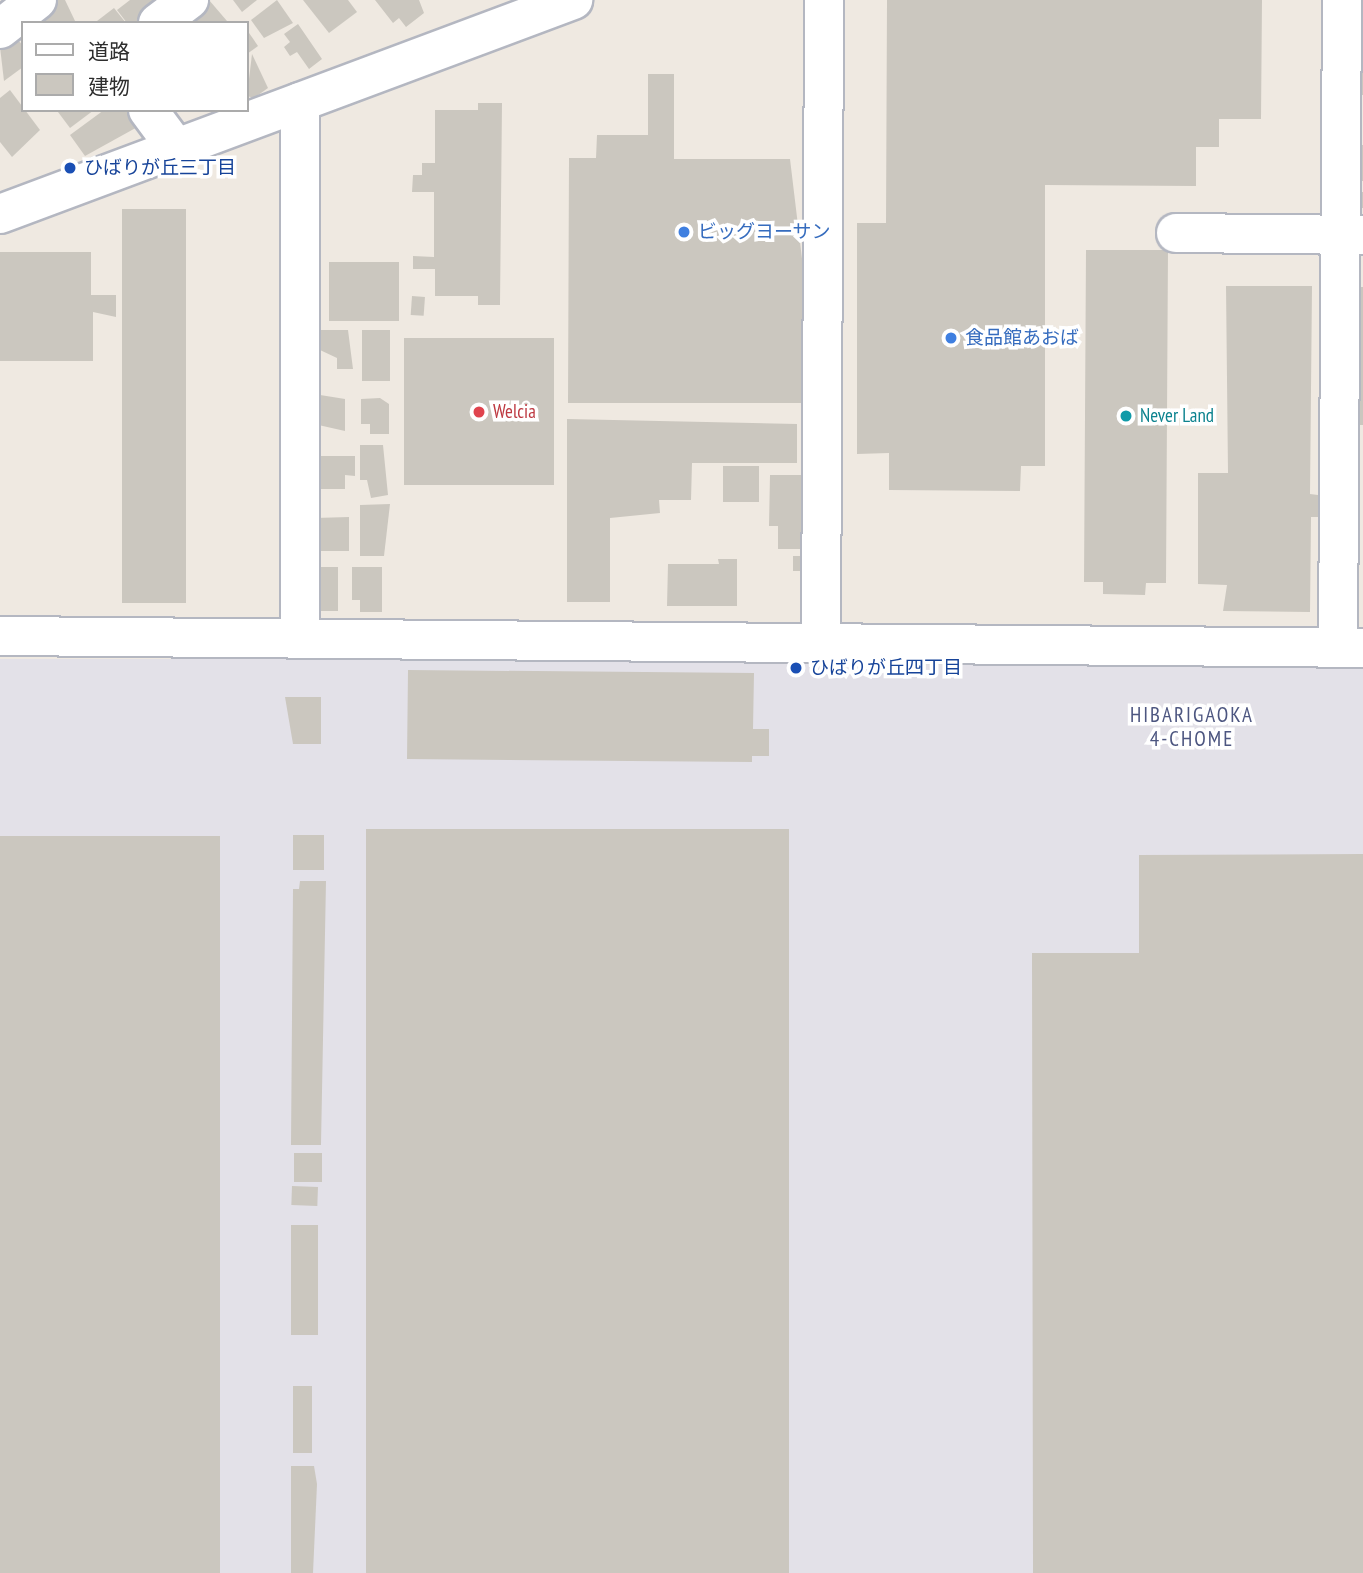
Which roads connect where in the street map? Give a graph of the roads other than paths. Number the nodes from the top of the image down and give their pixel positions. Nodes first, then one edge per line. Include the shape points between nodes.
1 (37, 0) edge
2 (189, 0) edge
3 (573, 0) edge
4 (824, 0) edge
5 (1342, 0) edge
6 (161, 21) edge
7 (0, 29) edge
8 (300, 102) junction
9 (149, 112) edge
10 (177, 149) junction
11 (0, 214) edge
12 (1175, 233) dead end
13 (1352, 235) edge
14 (0, 636) edge
15 (300, 637) junction
16 (821, 643) junction
17 (1350, 648) edge

1 - 7 street
2 - 6 street
3 - 8 street
4 - 16 street
5 - 13 street
8 - 10 street
8 - 15 street
9 - 10 street
10 - 11 street
12 - 13 street
13 - 17 street
14 - 15 street
15 - 16 street
16 - 17 street

